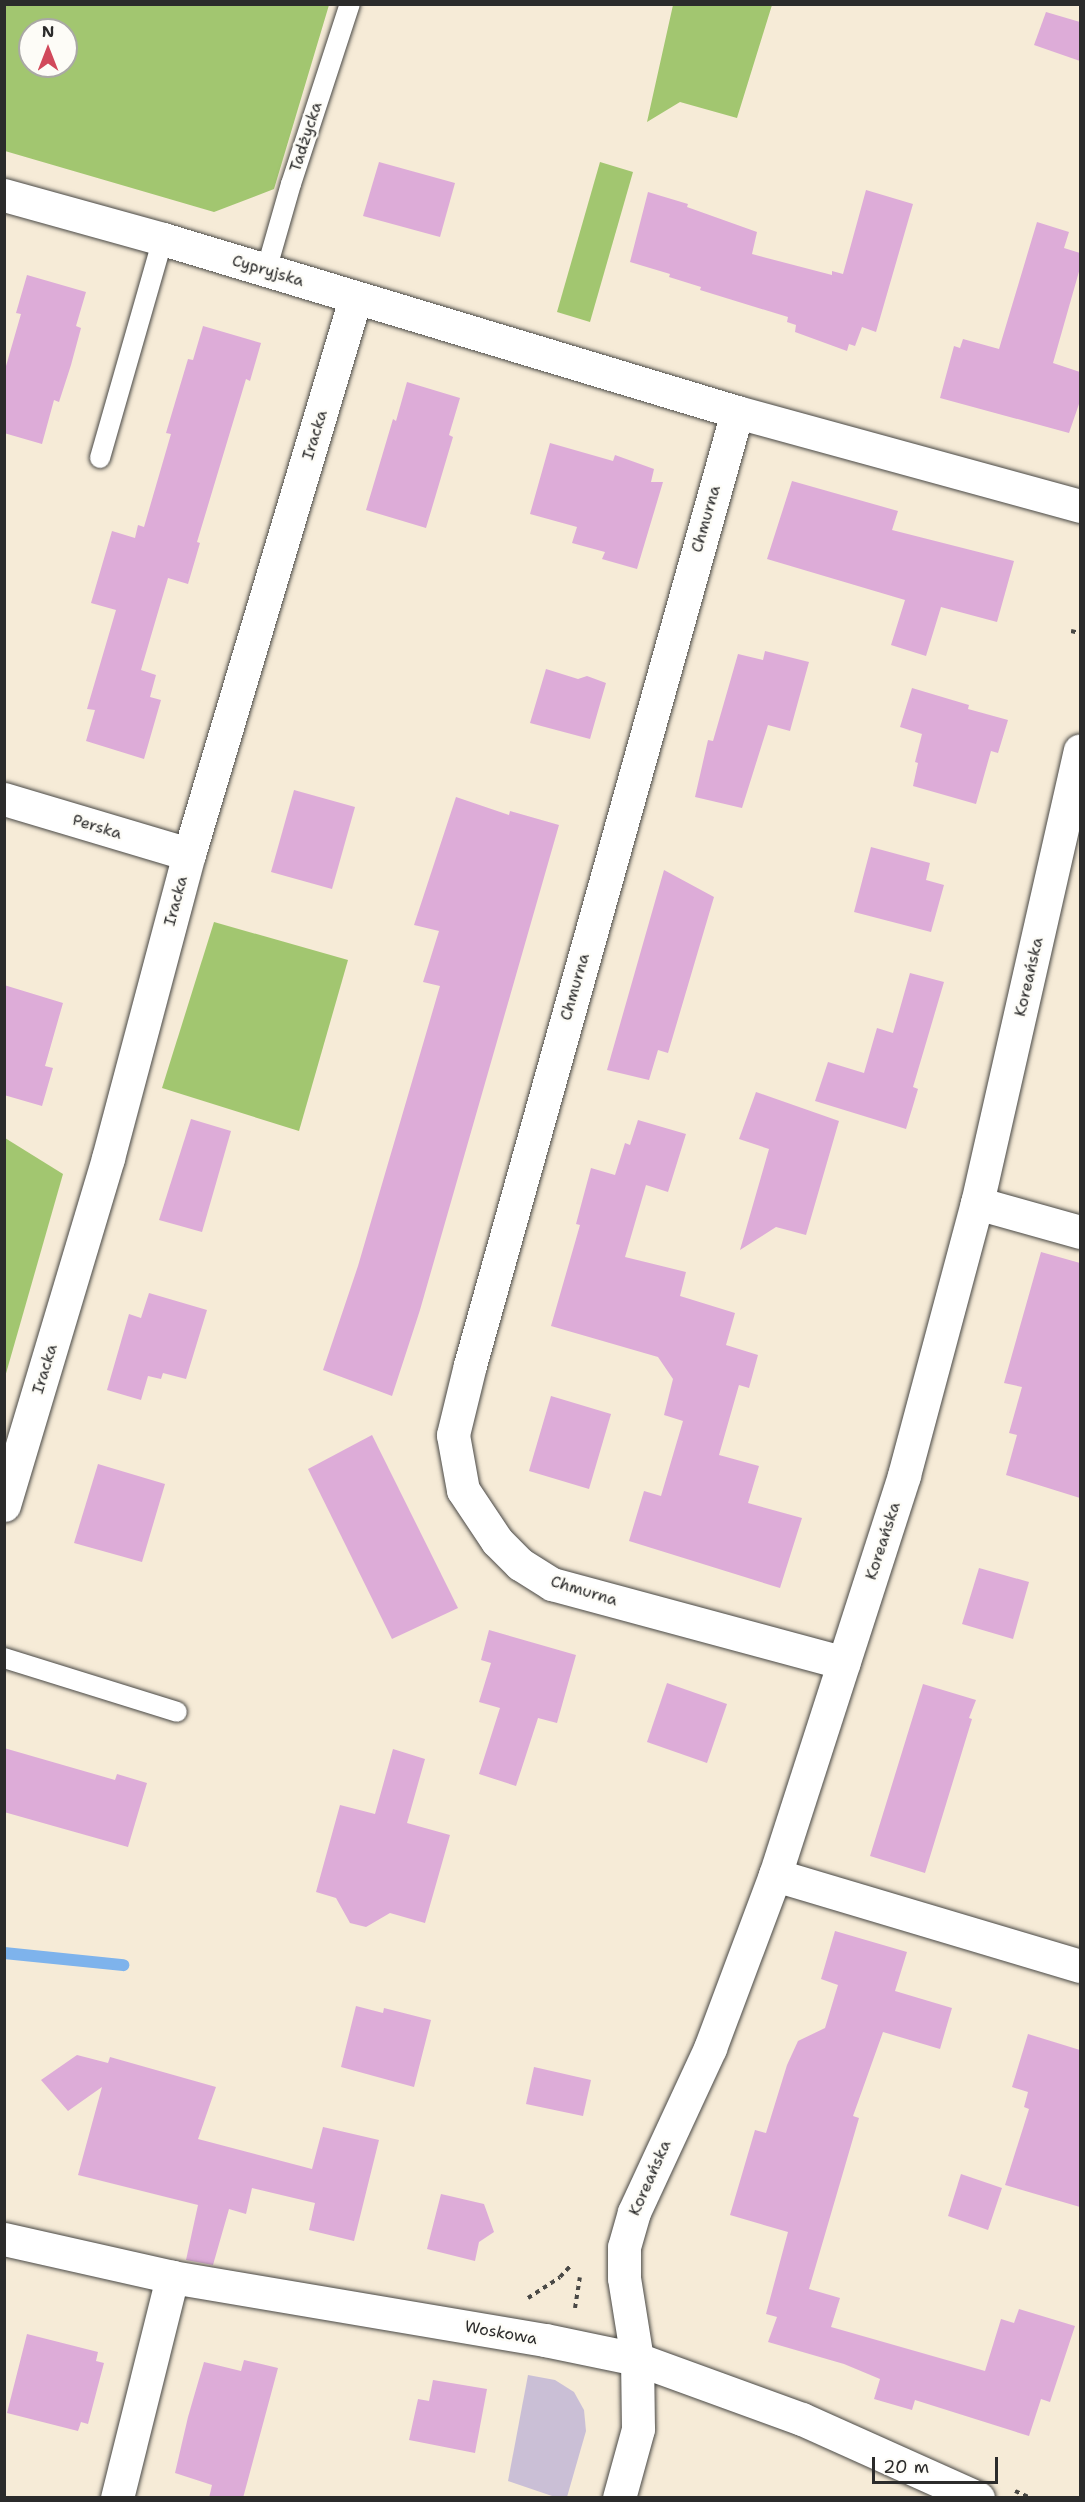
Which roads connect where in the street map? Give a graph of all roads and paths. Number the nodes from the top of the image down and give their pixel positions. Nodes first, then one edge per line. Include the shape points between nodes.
1 (350, 4) edge
2 (4, 195) edge
3 (163, 239) junction
4 (266, 271) junction
5 (355, 299) junction
6 (737, 412) junction
7 (100, 459) dead end
8 (1080, 506) edge
9 (1071, 631) dead end
10 (1080, 633) edge
11 (1080, 751) edge
12 (4, 800) edge
13 (1074, 808) edge
14 (189, 854) junction
15 (977, 1203) junction
16 (1080, 1232) edge
17 (4, 1505) edge
18 (4, 1658) edge
19 (844, 1663) junction
20 (177, 1712) dead end
21 (775, 1875) junction
22 (1080, 1966) edge
23 (4, 2239) edge
24 (172, 2277) junction
25 (637, 2359) junction
26 (117, 2498) edge
27 (618, 2498) edge
28 (978, 2498) edge

1 - 4 lane, Tadżycka
2 - 3 street, Cypryjska
3 - 4 street, Cypryjska
3 - 7 lane
4 - 5 street, Cypryjska
5 - 6 street, Cypryjska
5 - 14 street, Iracka
6 - 8 street
6 - 19 street, Chmurna via 453,1435 463,1490 497,1541 520,1564 552,1584
9 - 10 path
11 - 13 street, Koreańska
12 - 14 street, Perska
13 - 15 street, Koreańska
14 - 17 street, Iracka via 108,1158
15 - 16 street
15 - 19 street, Koreańska via 904,1475
18 - 20 lane
19 - 21 street, Koreańska
21 - 22 street
21 - 25 street, Koreańska via 710,2048 634,2211 624,2247 624,2278
23 - 24 street, Woskowa
24 - 25 street, Woskowa
24 - 26 street
25 - 27 street, Koreańska via 638,2429
25 - 28 street, Woskowa via 801,2419

